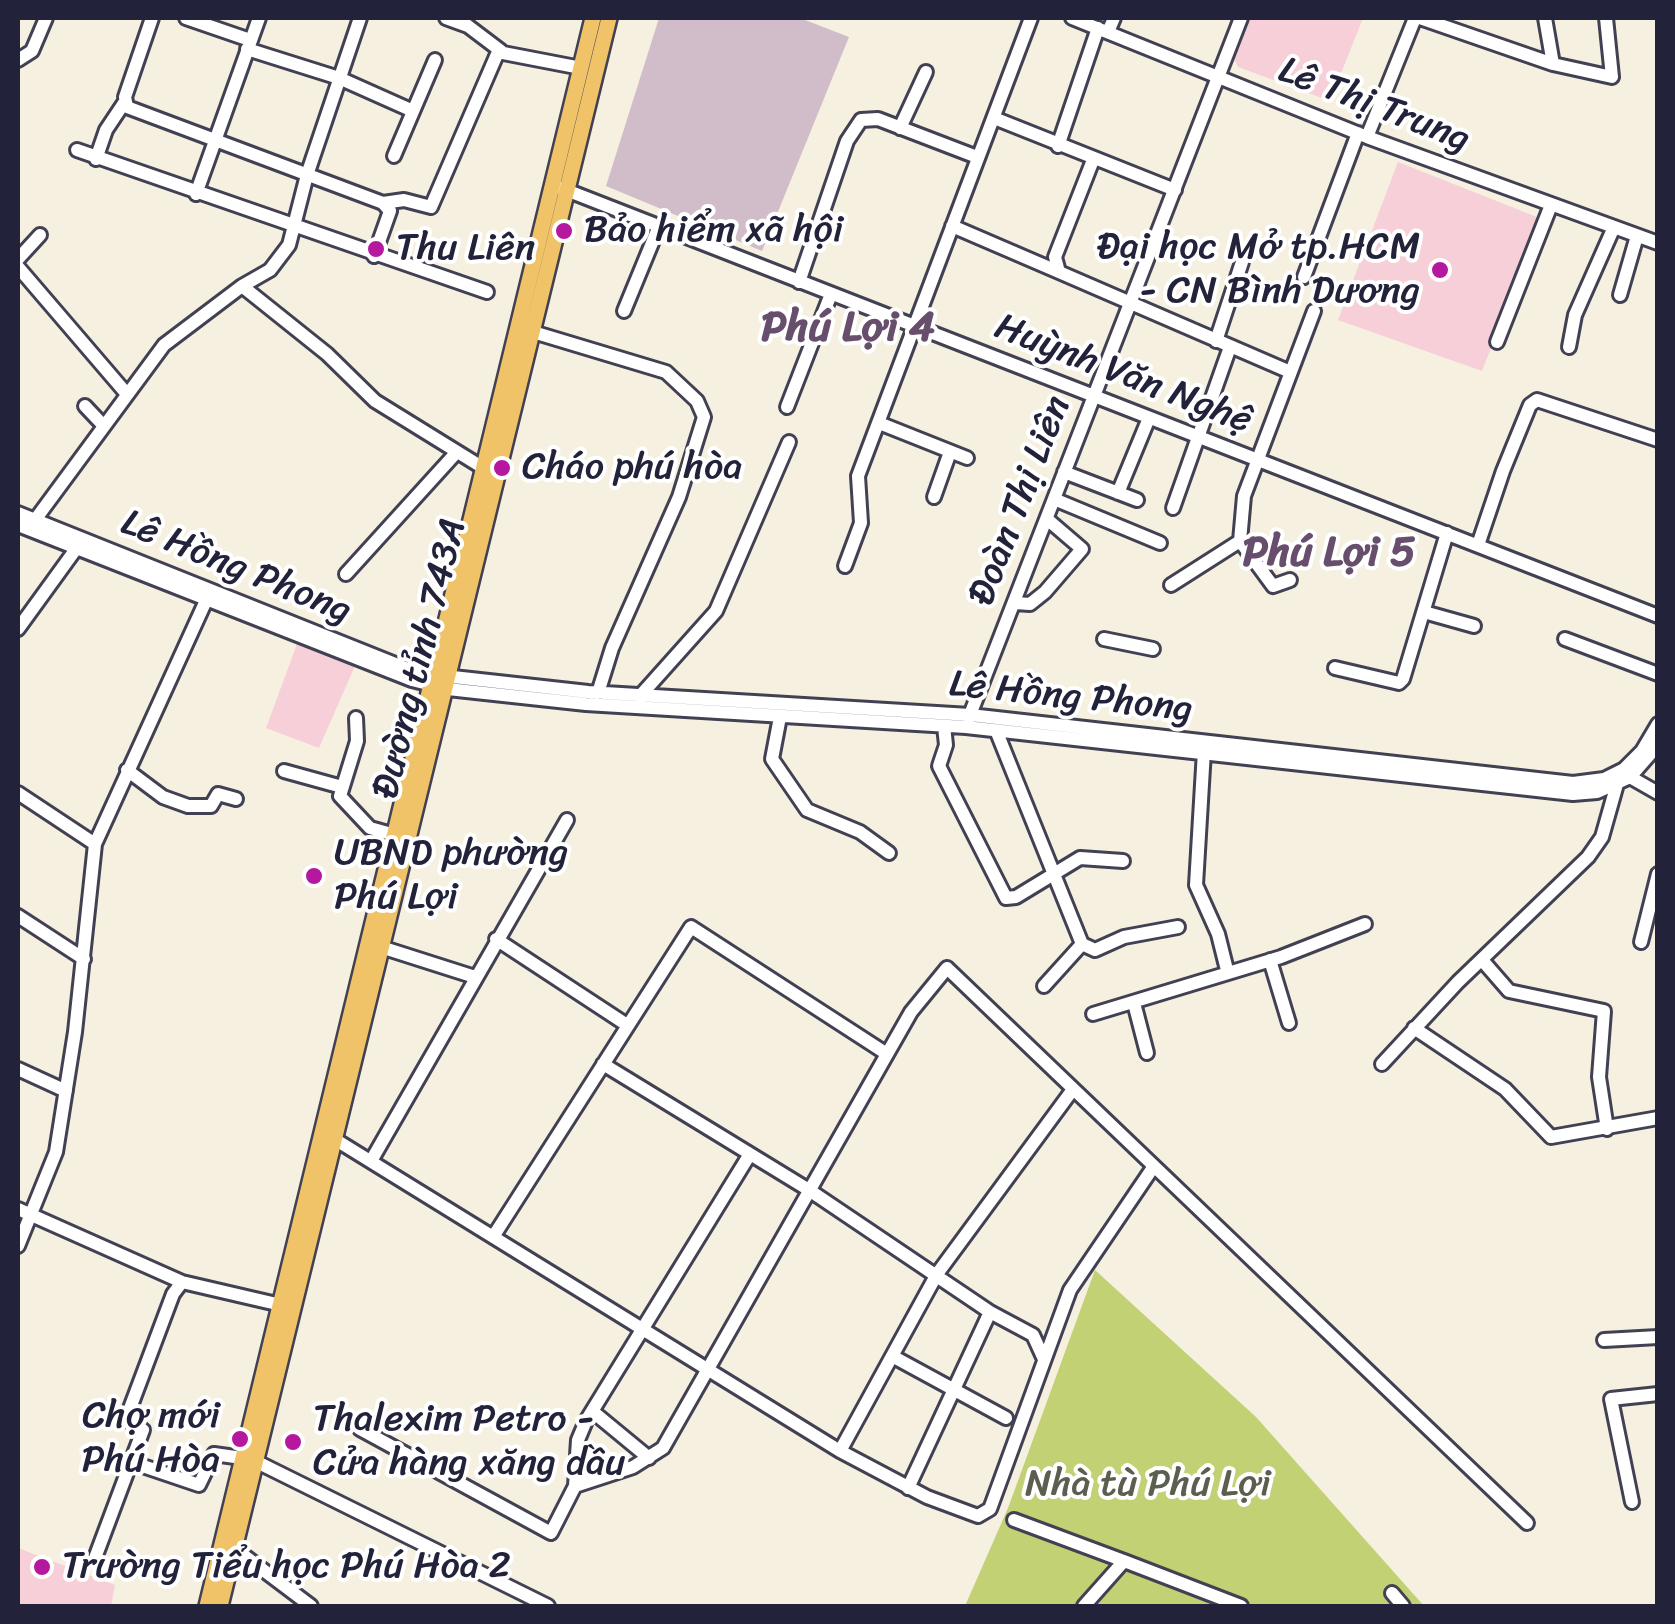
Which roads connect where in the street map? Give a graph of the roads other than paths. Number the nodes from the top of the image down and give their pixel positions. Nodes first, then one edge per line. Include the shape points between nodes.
1 (46, 18) edge
2 (152, 18) edge
3 (186, 18) edge
4 (259, 18) edge
5 (360, 18) edge
6 (446, 18) edge
7 (593, 18) edge
8 (608, 18) edge
9 (1031, 18) edge
10 (1072, 18) edge
11 (1114, 18) edge
12 (1241, 18) edge
13 (1418, 18) edge
14 (1545, 18) edge
15 (1606, 18) edge
16 (1103, 30) junction
17 (248, 45) junction
18 (501, 51) junction
19 (18, 60) edge
20 (435, 60) dead end
21 (1554, 64) junction
22 (582, 68) junction
23 (926, 72) dead end
24 (339, 78) junction
25 (1219, 78) junction
26 (124, 104) junction
27 (413, 111) junction
28 (994, 118) junction
29 (900, 128) junction
30 (1363, 135) junction
31 (214, 141) junction
32 (1058, 146) junction
33 (77, 150) dead end
34 (394, 156) dead end
35 (978, 157) junction
36 (96, 159) junction
37 (1093, 160) junction
38 (307, 175) junction
39 (561, 188) junction
40 (1175, 190) junction
41 (196, 194) junction
42 (384, 204) junction
43 (1550, 204) junction
44 (660, 226) junction
45 (952, 226) junction
46 (294, 227) junction
47 (1614, 227) junction
48 (40, 236) dead end
49 (1637, 236) junction
50 (1658, 243) edge
51 (374, 256) junction
52 (1242, 262) dead end
53 (18, 263) edge
54 (1059, 272) junction
55 (1304, 278) dead end
56 (800, 282) junction
57 (242, 286) junction
58 (487, 292) dead end
59 (831, 294) junction
60 (1620, 294) dead end
61 (1131, 304) junction
62 (624, 310) dead end
63 (1314, 310) dead end
64 (915, 328) junction
65 (533, 332) junction
66 (1216, 341) junction
67 (1496, 342) dead end
68 (1230, 347) junction
69 (1569, 347) dead end
70 (1288, 372) junction
71 (126, 393) junction
72 (1093, 397) junction
73 (86, 406) dead end
74 (787, 408) dead end
75 (1149, 418) junction
76 (879, 423) junction
77 (102, 424) junction
78 (1200, 437) junction
79 (1658, 440) edge
80 (789, 442) dead end
81 (950, 452) junction
82 (455, 454) junction
83 (967, 458) dead end
84 (1258, 458) junction
85 (485, 469) junction
86 (1064, 472) junction
87 (1118, 493) junction
88 (934, 497) dead end
89 (1054, 499) junction
90 (1138, 500) dead end
91 (1173, 508) dead end
92 (18, 513) edge
93 (1047, 519) junction
94 (35, 520) junction
95 (18, 525) edge
96 (1447, 533) junction
97 (1240, 541) junction
98 (80, 544) junction
99 (1160, 544) dead end
100 (1478, 545) junction
101 (845, 566) dead end
102 (346, 574) dead end
103 (1290, 580) dead end
104 (1171, 585) dead end
105 (210, 593) junction
106 (1015, 603) junction
107 (1424, 612) junction
108 (1658, 616) edge
109 (1474, 626) dead end
110 (18, 630) edge
111 (1104, 639) dead end
112 (1565, 639) dead end
113 (1152, 649) dead end
114 (1335, 668) dead end
115 (1658, 674) edge
116 (441, 682) junction
117 (598, 693) junction
118 (640, 696) junction
119 (780, 717) junction
120 (356, 718) dead end
121 (968, 721) junction
122 (1658, 724) edge
123 (944, 726) junction
124 (996, 730) junction
125 (1658, 746) edge
126 (1204, 751) junction
127 (128, 770) junction
128 (284, 770) dead end
129 (1624, 780) junction
130 (342, 787) junction
131 (18, 793) edge
132 (1658, 793) edge
133 (236, 799) dead end
134 (567, 820) dead end
135 (395, 835) junction
136 (95, 844) junction
137 (890, 854) dead end
138 (1124, 861) dead end
139 (1052, 873) junction
140 (1658, 874) edge
141 (390, 892) junction
142 (18, 916) edge
143 (1365, 924) dead end
144 (1178, 927) dead end
145 (496, 939) junction
146 (1641, 942) dead end
147 (1082, 944) junction
148 (384, 948) junction
149 (84, 959) junction
150 (1270, 960) junction
151 (1482, 960) junction
152 (1227, 970) junction
153 (475, 977) junction
154 (1044, 986) dead end
155 (1134, 1003) junction
156 (1093, 1014) dead end
157 (359, 1015) junction
158 (1290, 1022) dead end
159 (628, 1025) junction
160 (1414, 1028) junction
161 (1147, 1053) dead end
162 (887, 1054) junction
163 (603, 1064) junction
164 (1382, 1064) dead end
165 (18, 1069) edge
166 (66, 1091) junction
167 (1071, 1092) junction
168 (1658, 1118) edge
169 (1606, 1129) junction
170 (329, 1138) junction
171 (750, 1154) junction
172 (370, 1161) junction
173 (1154, 1166) junction
174 (809, 1190) junction
175 (24, 1212) edge
176 (493, 1237) junction
177 (18, 1246) edge
178 (937, 1274) junction
179 (182, 1282) junction
180 (287, 1307) junction
181 (990, 1312) junction
182 (641, 1329) junction
183 (1658, 1337) edge
184 (1604, 1340) dead end
185 (892, 1356) junction
186 (1043, 1357) junction
187 (708, 1371) junction
188 (954, 1390) junction
189 (1658, 1394) edge
190 (592, 1411) junction
191 (1006, 1418) dead end
192 (360, 1429) dead end
193 (840, 1451) junction
194 (649, 1458) junction
195 (249, 1460) junction
196 (131, 1462) junction
197 (576, 1486) junction
198 (908, 1488) junction
199 (1632, 1502) dead end
200 (1014, 1520) dead end
201 (1527, 1523) dead end
202 (228, 1546) junction
203 (96, 1558) dead end
204 (1124, 1561) junction
205 (1392, 1593) dead end
206 (541, 1605) edge
207 (207, 1606) edge
208 (220, 1606) edge
209 (311, 1606) edge
210 (1084, 1606) edge
211 (1241, 1606) edge
212 (1403, 1606) edge

1 - 19 street via 32,50
2 - 26 street
3 - 17 street
4 - 17 street
5 - 24 street
6 - 18 street
7 - 22 main road, Đường tỉnh 743A
8 - 39 main road, Đường tỉnh 743A
9 - 28 street
10 - 16 street, Lê Thị Trung
11 - 16 street
12 - 25 street, Đoàn Thị Liên
13 - 21 street
13 - 30 street
14 - 21 street
15 - 21 street via 1612,77
16 - 25 street, Lê Thị Trung
16 - 32 street
17 - 24 street
17 - 31 street
18 - 22 street
18 - 42 street via 431,207 404,200
20 - 27 street
22 - 39 main road, Đường tỉnh 743A
23 - 29 street
24 - 27 street
24 - 38 street
25 - 30 street, Lê Thị Trung
25 - 40 street, Đoàn Thị Liên
26 - 31 street
26 - 36 street
27 - 34 street
28 - 32 street
28 - 35 street
29 - 35 street
29 - 56 street via 867,116 848,140
30 - 43 street, Lê Thị Trung
30 - 55 street
31 - 38 street
31 - 41 street
32 - 37 street
33 - 36 street
35 - 45 street
36 - 41 street
37 - 40 street
37 - 54 street via 1055,257
38 - 42 street
38 - 46 street
39 - 44 street, Huỳnh Văn Nghệ
39 - 65 main road, Đường tỉnh 743A
39 - 85 main road, Đường tỉnh 743A
40 - 61 street, Đoàn Thị Liên
41 - 46 street
42 - 51 street via 390,211
43 - 47 street, Lê Thị Trung
43 - 67 street
44 - 56 street, Huỳnh Văn Nghệ
44 - 62 street
45 - 54 street
45 - 64 street
46 - 51 street
46 - 57 street via 270,270
47 - 49 street, Lê Thị Trung
47 - 69 street via 1575,314
48 - 53 street
49 - 50 street, Lê Thị Trung
49 - 60 street
51 - 58 street
52 - 66 street
53 - 71 street
54 - 61 street
56 - 59 street, Huỳnh Văn Nghệ
57 - 71 street via 164,344
57 - 82 street via 375,401
59 - 64 street, Huỳnh Văn Nghệ
59 - 74 street
61 - 66 street
61 - 72 street, Đoàn Thị Liên
63 - 70 street
64 - 72 street, Huỳnh Văn Nghệ
64 - 76 street
65 - 116 main road, Đường tỉnh 743A
65 - 117 street via 666,372 697,400 704,416 679,497
66 - 68 street
68 - 70 street
68 - 78 street
70 - 84 street
71 - 77 street
72 - 75 street, Huỳnh Văn Nghệ
72 - 86 street, Đoàn Thị Liên
73 - 77 street
75 - 78 street, Huỳnh Văn Nghệ
75 - 87 street
76 - 81 street
76 - 101 street via 858,476 861,523
77 - 94 street
78 - 84 street, Huỳnh Văn Nghệ
78 - 91 street
79 - 100 street via 1537,400 1516,438
80 - 118 street via 716,611
81 - 83 street
81 - 88 street
82 - 85 street
82 - 102 street
84 - 96 street, Huỳnh Văn Nghệ
84 - 97 street via 1244,496
85 - 116 main road, Đường tỉnh 743A
86 - 87 street
86 - 89 street, Đoàn Thị Liên
87 - 90 street
89 - 93 street, Đoàn Thị Liên
89 - 99 street
92 - 94 street, Lê Hồng Phong
93 - 106 street, Đoàn Thị Liên
93 - 106 street via 1082,549 1045,592 1030,604
94 - 98 street, Lê Hồng Phong
95 - 98 street, Lê Hồng Phong
96 - 100 street, Huỳnh Văn Nghệ
96 - 107 street
97 - 103 street via 1273,586
97 - 104 street
98 - 105 street, Lê Hồng Phong
98 - 110 street
100 - 108 street, Huỳnh Văn Nghệ
105 - 116 street, Lê Hồng Phong
105 - 127 street
106 - 121 street, Đoàn Thị Liên
107 - 109 street
107 - 114 street via 1408,673 1399,683
111 - 113 street
112 - 115 street
116 - 117 street, Lê Hồng Phong
116 - 119 street, Lê Hồng Phong
116 - 135 main road, Đường tỉnh 743A
116 - 141 main road, Đường tỉnh 743A
117 - 118 street, Lê Hồng Phong
118 - 121 street, Lê Hồng Phong
119 - 123 street, Lê Hồng Phong
119 - 137 street via 772,759 807,810 860,832
120 - 130 street via 357,742
121 - 122 street, Lê Hồng Phong via 1573,783 1604,780 1624,769
121 - 123 street, Lê Hồng Phong
121 - 124 street, Lê Hồng Phong
123 - 139 street via 939,766 1006,898
124 - 126 street, Lê Hồng Phong
124 - 139 street
125 - 129 street
126 - 129 street, Lê Hồng Phong via 1573,794
126 - 152 street via 1196,886
127 - 133 street via 163,797 188,806 211,806 218,794
127 - 136 street
128 - 130 street
129 - 132 street
129 - 151 street via 1588,856
130 - 135 street via 342,801 370,828
131 - 136 street
134 - 145 street
135 - 141 main road, Đường tỉnh 743A
136 - 149 street
138 - 139 street via 1080,858
139 - 147 street
140 - 146 street
141 - 148 main road, Đường tỉnh 743A
141 - 157 main road, Đường tỉnh 743A
142 - 149 street
143 - 150 street
144 - 147 street via 1095,950
145 - 153 street
145 - 159 street
147 - 154 street
148 - 153 street
148 - 157 main road, Đường tỉnh 743A
149 - 166 street
150 - 152 street
150 - 158 street
151 - 160 street
151 - 169 street via 1509,991 1604,1011 1599,1077
152 - 155 street
153 - 172 street
155 - 156 street
155 - 161 street
157 - 170 main road, Đường tỉnh 743A
159 - 162 street via 690,927
159 - 163 street
160 - 164 street
160 - 169 street via 1505,1089 1551,1136
162 - 167 street via 948,968
162 - 174 street
163 - 171 street
163 - 176 street
165 - 166 street
166 - 175 street via 56,1152
167 - 173 street
167 - 178 street
168 - 169 street
170 - 172 street
170 - 180 main road, Đường tỉnh 743A
171 - 174 street
171 - 182 street
172 - 176 street
173 - 186 street via 1070,1290
173 - 201 street
174 - 178 street
174 - 187 street
175 - 177 street
175 - 179 street
176 - 182 street
178 - 181 street
178 - 185 street
179 - 180 street
179 - 196 street via 126,1419 143,1428
180 - 195 main road, Đường tỉnh 743A
181 - 186 street via 1033,1335
181 - 188 street
182 - 187 street
182 - 190 street
183 - 184 street
185 - 188 street
185 - 193 street
186 - 198 street via 987,1513 972,1515
187 - 193 street
187 - 194 street via 663,1448
188 - 191 street
188 - 198 street
189 - 199 street via 1611,1399
190 - 194 street
190 - 197 street via 578,1440
192 - 197 street via 551,1532
193 - 198 street
194 - 197 street
195 - 196 street via 214,1454 199,1485
195 - 202 main road, Đường tỉnh 743A
195 - 206 street
196 - 203 street
200 - 204 street
202 - 207 main road, Đường tỉnh 743A
202 - 208 main road, Đường tỉnh 743A
202 - 209 street
204 - 210 street
204 - 211 street
205 - 212 street

